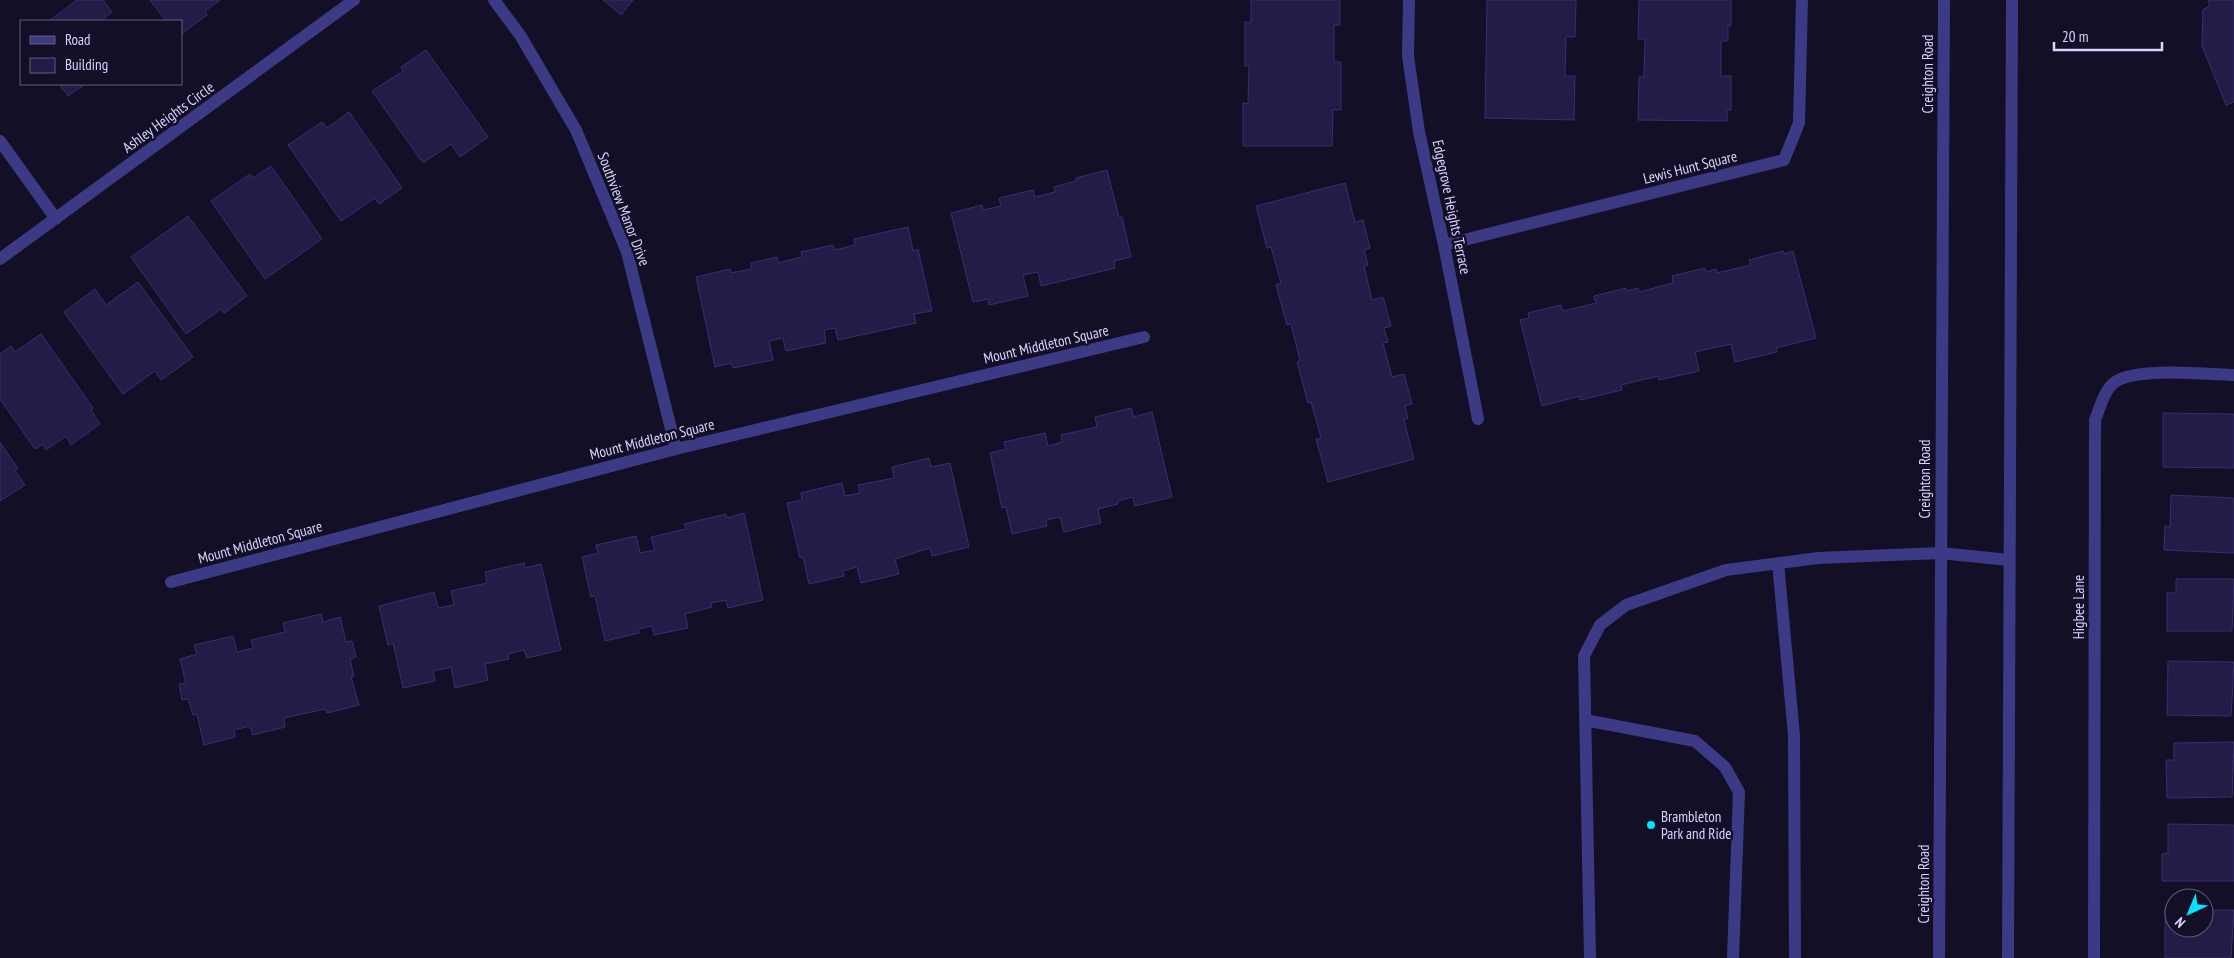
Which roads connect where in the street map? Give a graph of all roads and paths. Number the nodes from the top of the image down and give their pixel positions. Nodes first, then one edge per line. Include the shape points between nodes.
1 (354, 0) edge
2 (494, 0) edge
3 (1409, 0) edge
4 (1802, 0) edge
5 (1944, 0) edge
6 (2012, 0) edge
7 (0, 142) edge
8 (56, 219) junction
9 (1444, 245) junction
10 (0, 259) edge
11 (1144, 337) dead end
12 (2234, 375) edge
13 (1478, 419) dead end
14 (676, 449) junction
15 (1940, 553) junction
16 (2009, 560) junction
17 (1778, 564) junction
18 (171, 582) dead end
19 (1586, 720) junction
20 (1590, 958) edge
21 (1733, 958) edge
22 (1796, 958) edge
23 (1939, 958) edge
24 (2008, 958) edge
25 (2094, 958) edge

1 - 8 street, Ashley Heights Circle
2 - 14 street, Southview Manor Drive via 520,35 576,130 627,252
3 - 9 street, Edgegrove Heights Terrace via 1408,56 1417,122
4 - 9 street, Lewis Hunt Square via 1799,123 1784,160
5 - 15 street, Creighton Road
6 - 16 street
7 - 8 street
8 - 10 street, Ashley Heights Circle
9 - 13 street, Edgegrove Heights Terrace
11 - 14 street, Mount Middleton Square
12 - 25 street, Higbee Lane via 2137,373 2114,383 2104,397 2095,420
14 - 18 street, Mount Middleton Square
15 - 16 street
15 - 17 street via 1818,558
15 - 23 street, Creighton Road
16 - 24 street
17 - 19 street via 1726,570 1626,605 1600,625 1584,656
17 - 22 street via 1794,736
19 - 20 street
19 - 21 street via 1695,741 1725,767 1739,792

